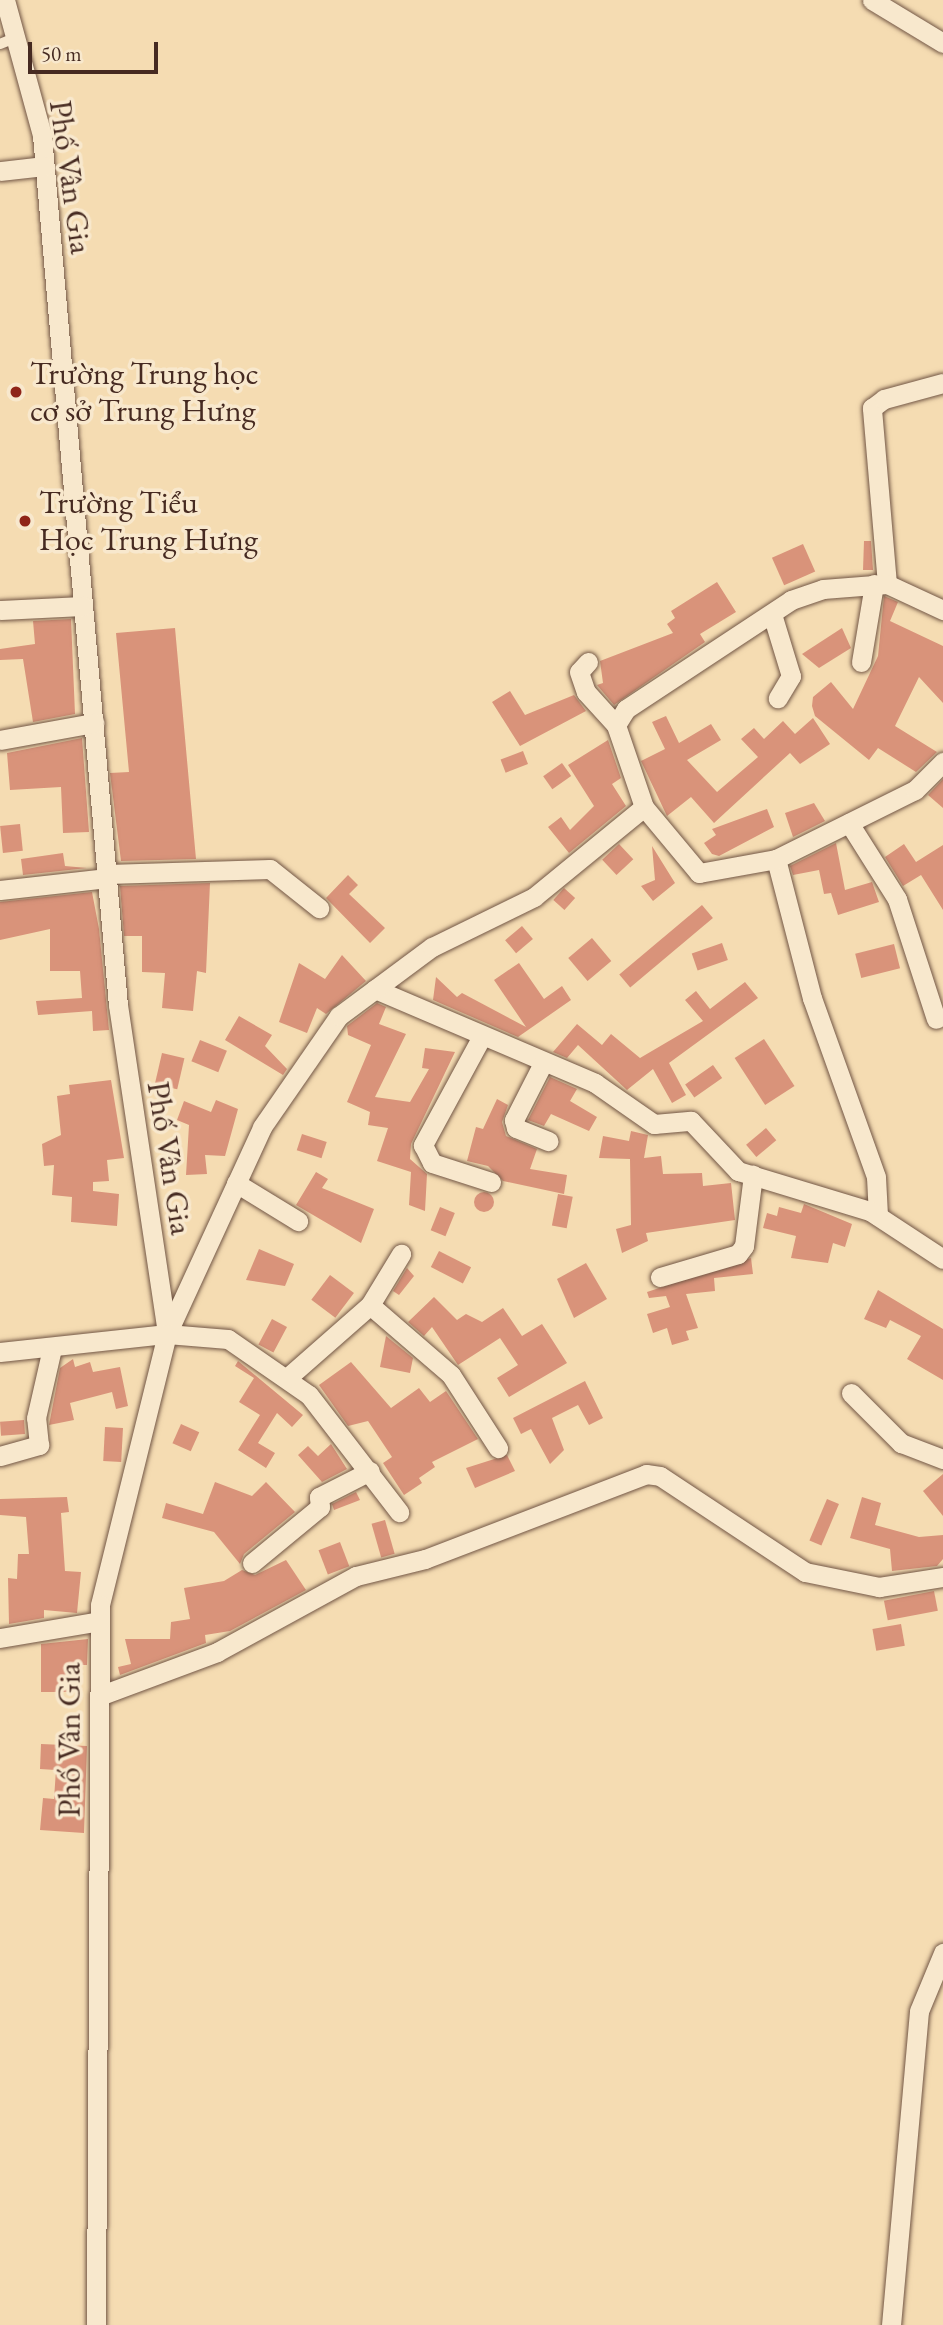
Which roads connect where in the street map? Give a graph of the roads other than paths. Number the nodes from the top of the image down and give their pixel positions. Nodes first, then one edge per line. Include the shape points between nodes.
1 (5, 0) edge
2 (872, 0) edge
3 (8, 41) edge
4 (943, 43) edge
5 (44, 166) junction
6 (0, 171) edge
7 (943, 383) edge
8 (880, 584) junction
9 (83, 606) junction
10 (0, 610) edge
11 (943, 610) edge
12 (772, 614) junction
13 (588, 662) dead end
14 (860, 662) dead end
15 (778, 698) dead end
16 (94, 723) junction
17 (616, 725) junction
18 (0, 740) edge
19 (943, 762) edge
20 (643, 807) junction
21 (849, 823) junction
22 (776, 859) junction
23 (107, 876) junction
24 (0, 890) edge
25 (319, 908) dead end
26 (375, 989) junction
27 (936, 1019) dead end
28 (481, 1038) junction
29 (542, 1065) junction
30 (549, 1141) dead end
31 (753, 1175) junction
32 (491, 1182) dead end
33 (236, 1183) junction
34 (878, 1216) junction
35 (298, 1221) dead end
36 (401, 1254) dead end
37 (943, 1259) edge
38 (660, 1277) dead end
39 (370, 1305) junction
40 (167, 1334) junction
41 (51, 1348) junction
42 (0, 1352) edge
43 (287, 1378) junction
44 (851, 1393) dead end
45 (498, 1448) dead end
46 (0, 1457) edge
47 (943, 1458) edge
48 (370, 1471) junction
49 (398, 1512) dead end
50 (252, 1563) dead end
51 (943, 1577) edge
52 (100, 1621) junction
53 (0, 1638) edge
54 (99, 1696) junction
55 (943, 1953) edge
56 (96, 2325) edge
57 (891, 2325) edge

1 - 3 street, Phố Vân Gia
2 - 4 street
3 - 5 street, Phố Vân Gia
5 - 6 street
5 - 9 street, Phố Vân Gia
7 - 8 street via 884,399 872,408
8 - 11 street
8 - 12 street via 822,590
8 - 14 street
9 - 10 street
9 - 16 street, Phố Vân Gia
12 - 15 street via 791,676
12 - 17 street via 626,709
13 - 17 street via 579,672 586,692
16 - 18 street
16 - 23 street, Phố Vân Gia
17 - 20 street
19 - 21 street via 915,790
20 - 22 street via 699,873
20 - 26 street via 534,897 432,947
21 - 22 street
21 - 27 street via 897,899
22 - 34 street via 812,998 873,1164
23 - 24 street
23 - 25 street via 270,869
23 - 40 street, Phố Vân Gia via 131,1110
26 - 28 street
26 - 33 street via 339,1016 262,1127
28 - 29 street
28 - 32 street via 423,1145 432,1163
29 - 30 street via 514,1120 516,1128
29 - 31 street via 595,1083 653,1124 691,1121 734,1168
31 - 34 street
31 - 38 street via 744,1246 738,1254
33 - 35 street
33 - 40 street
34 - 37 street
36 - 39 street
39 - 43 street
39 - 45 street via 451,1375
40 - 41 street
40 - 43 street via 228,1339
40 - 52 street, Phố Vân Gia
41 - 42 street
41 - 46 street via 36,1418 39,1445
43 - 48 street via 309,1395
44 - 47 street via 901,1443
48 - 49 street
48 - 50 street via 319,1497 320,1507
51 - 54 street via 879,1587 805,1572 660,1476 646,1474 425,1559 356,1576 217,1651
52 - 53 street
52 - 54 street, Phố Vân Gia
54 - 56 street, Phố Vân Gia
55 - 57 street via 919,2011

